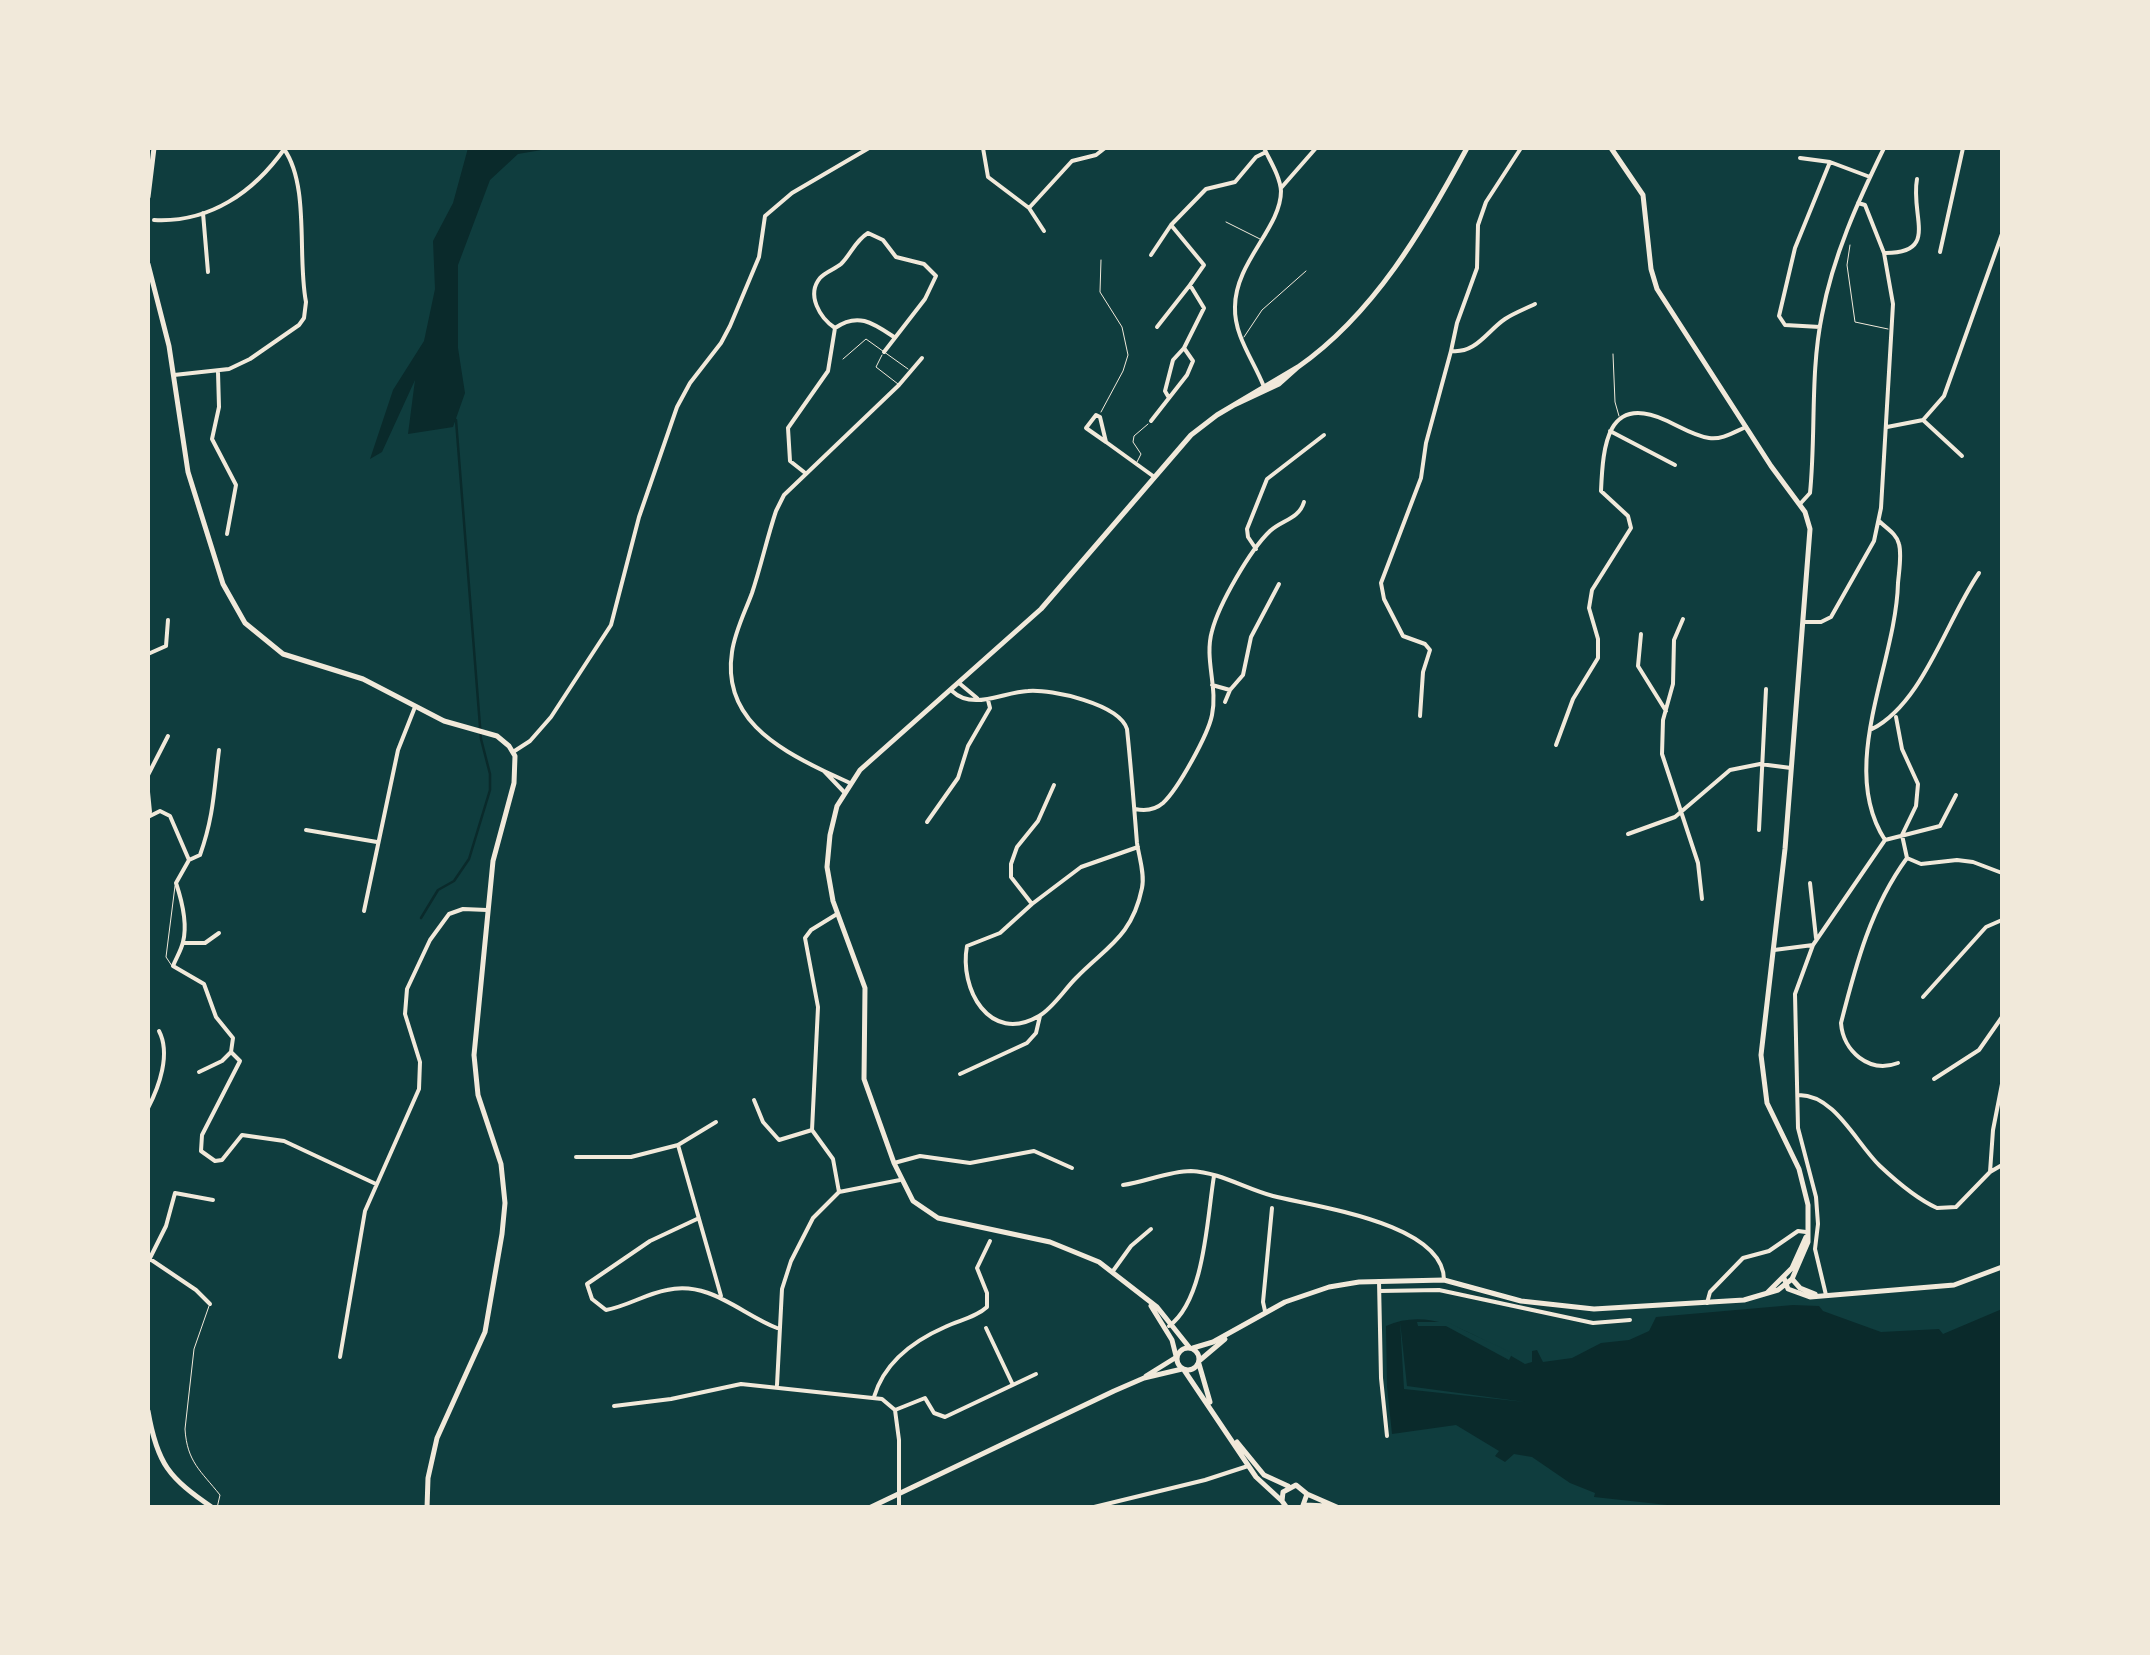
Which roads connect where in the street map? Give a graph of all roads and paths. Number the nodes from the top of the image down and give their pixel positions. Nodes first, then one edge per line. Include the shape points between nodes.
1 (154, 148) edge
2 (285, 148) edge
3 (870, 148) edge
4 (983, 148) edge
5 (1105, 148) edge
6 (1316, 148) edge
7 (1467, 148) edge
8 (1521, 148) edge
9 (1611, 148) edge
10 (1884, 148) edge
11 (1963, 148) edge
12 (1265, 150) edge
13 (1800, 158) dead end
14 (1830, 162) junction
15 (1870, 177) junction
16 (1917, 179) dead end
17 (1281, 188) junction
18 (148, 196) edge
19 (1858, 203) junction
20 (1029, 208) junction
21 (203, 214) junction
22 (154, 220) dead end
23 (1226, 222) dead end
24 (1171, 225) junction
25 (1044, 231) dead end
26 (2002, 234) edge
27 (1260, 239) junction
28 (1850, 245) dead end
29 (1940, 252) dead end
30 (1884, 253) junction
31 (1152, 255) dead end
32 (1101, 260) dead end
33 (148, 264) edge
34 (1306, 271) dead end
35 (208, 272) dead end
36 (150, 274) edge
37 (1190, 285) junction
38 (150, 288) edge
39 (1535, 304) dead end
40 (1157, 327) dead end
41 (1820, 327) junction
42 (834, 328) junction
43 (1892, 329) junction
44 (894, 338) junction
45 (1242, 340) junction
46 (1184, 348) junction
47 (1451, 351) junction
48 (884, 352) junction
49 (1612, 354) dead end
50 (922, 358) dead end
51 (844, 359) dead end
52 (218, 370) junction
53 (910, 371) junction
54 (174, 374) junction
55 (900, 385) junction
56 (1264, 389) junction
57 (1169, 398) junction
58 (1099, 415) junction
59 (1620, 416) junction
60 (1923, 420) junction
61 (1151, 421) joint
62 (1746, 426) junction
63 (1888, 428) junction
64 (1610, 431) junction
65 (1324, 435) dead end
66 (1106, 442) junction
67 (1962, 456) dead end
68 (1137, 462) junction
69 (1675, 465) dead end
70 (806, 473) junction
71 (1153, 476) junction
72 (1304, 502) dead end
73 (1800, 504) junction
74 (1879, 521) junction
75 (227, 534) dead end
76 (1256, 549) junction
77 (1979, 574) dead end
78 (1278, 584) dead end
79 (168, 620) dead end
80 (1683, 620) dead end
81 (1805, 622) junction
82 (1641, 634) dead end
83 (148, 654) edge
84 (958, 683) junction
85 (1212, 685) junction
86 (951, 689) junction
87 (1766, 689) dead end
88 (1230, 690) junction
89 (981, 700) junction
90 (988, 700) junction
91 (1225, 702) dead end
92 (415, 707) junction
93 (1666, 710) junction
94 (1896, 715) junction
95 (1420, 716) dead end
96 (1872, 730) junction
97 (168, 736) dead end
98 (1556, 744) dead end
99 (219, 750) dead end
100 (513, 752) junction
101 (1760, 764) junction
102 (1791, 768) junction
103 (824, 771) junction
104 (148, 775) edge
105 (850, 783) junction
106 (1054, 785) dead end
107 (148, 792) edge
108 (844, 792) junction
109 (1956, 794) dead end
110 (1134, 810) junction
111 (1682, 812) junction
112 (149, 815) edge
113 (927, 822) dead end
114 (306, 830) dead end
115 (1759, 830) dead end
116 (1628, 834) dead end
117 (1902, 835) junction
118 (1885, 840) junction
119 (377, 842) junction
120 (1138, 847) junction
121 (1908, 858) junction
122 (189, 860) junction
123 (2002, 873) edge
124 (176, 883) junction
125 (1810, 883) dead end
126 (1702, 899) dead end
127 (1032, 904) junction
128 (488, 910) junction
129 (364, 911) dead end
130 (837, 914) junction
131 (2002, 920) edge
132 (219, 933) dead end
133 (1815, 942) junction
134 (183, 943) junction
135 (1774, 950) junction
136 (175, 968) junction
137 (1923, 997) dead end
138 (1040, 1016) junction
139 (2002, 1016) edge
140 (159, 1032) dead end
141 (231, 1052) junction
142 (1898, 1062) dead end
143 (200, 1072) dead end
144 (960, 1074) dead end
145 (1934, 1079) dead end
146 (2002, 1084) edge
147 (1799, 1094) junction
148 (754, 1100) dead end
149 (148, 1108) edge
150 (716, 1122) dead end
151 (812, 1130) junction
152 (678, 1145) junction
153 (576, 1158) dead end
154 (894, 1163) junction
155 (2002, 1165) edge
156 (1072, 1168) dead end
157 (1990, 1172) junction
158 (1214, 1176) junction
159 (900, 1180) junction
160 (376, 1184) junction
161 (1122, 1185) dead end
162 (839, 1192) junction
163 (213, 1200) dead end
164 (1272, 1208) dead end
165 (698, 1219) junction
166 (1151, 1229) dead end
167 (1808, 1232) junction
168 (990, 1242) dead end
169 (149, 1261) edge
170 (2002, 1267) edge
171 (1114, 1270) junction
172 (1380, 1280) junction
173 (1444, 1280) junction
174 (1787, 1281) junction
175 (1380, 1291) junction
176 (1826, 1294) junction
177 (721, 1296) junction
178 (1707, 1303) junction
179 (210, 1304) joint
180 (1265, 1312) junction
181 (1630, 1320) dead end
182 (1168, 1327) junction
183 (778, 1328) junction
184 (986, 1328) dead end
185 (1235, 1330) junction
186 (1191, 1348) junction
187 (1176, 1356) junction
188 (340, 1357) dead end
189 (1199, 1362) junction
190 (1183, 1369) junction
191 (1036, 1374) dead end
192 (1144, 1378) junction
193 (1013, 1384) junction
194 (776, 1385) junction
195 (874, 1397) junction
196 (614, 1406) dead end
197 (1213, 1409) junction
198 (895, 1410) junction
199 (148, 1411) edge
200 (1231, 1436) junction
201 (1387, 1436) dead end
202 (1248, 1466) junction
203 (1288, 1486) junction
204 (898, 1493) junction
205 (1307, 1494) junction
206 (1285, 1505) edge
207 (1303, 1506) edge
208 (1337, 1507) edge
209 (215, 1508) edge
210 (427, 1508) edge
211 (870, 1508) edge
212 (898, 1508) edge
213 (1090, 1508) edge

1 - 18 main road
2 - 21 street via 251,188
2 - 52 street via 298,201 304,318 250,359
3 - 100 street via 765,216 759,257 726,334 677,407 611,626 552,718
4 - 20 street via 988,177
5 - 20 street via 1072,161
6 - 17 street
7 - 56 main road via 1358,315
8 - 47 street via 1478,225 1478,268
9 - 62 main road via 1643,195 1658,290
10 - 15 street
11 - 29 street
12 - 17 street
12 - 24 street via 1236,182 1206,189
13 - 14 street
14 - 15 street
14 - 41 street via 1795,248 1779,316 1785,325
15 - 19 street
16 - 30 street via 1916,244 1904,254
17 - 27 street
19 - 30 street via 1865,205
19 - 41 street
20 - 25 street
21 - 22 street
21 - 35 street
23 - 27 lane
24 - 31 street
24 - 37 street via 1204,264
26 - 60 street via 1950,386
27 - 45 street via 1236,294
28 - 43 lane via 1855,322
30 - 43 street
32 - 58 lane via 1100,292 1122,327 1128,355
33 - 36 main road
34 - 45 lane via 1262,310
36 - 38 main road
37 - 40 street
37 - 46 street via 1204,308
38 - 54 main road
39 - 47 street via 1465,352
41 - 73 street via 1810,493
42 - 44 street via 860,318
42 - 44 street via 820,315 815,288 868,233 896,258 924,264 936,276
42 - 70 street via 828,371 788,428 790,462
43 - 63 street
44 - 48 street
45 - 56 street
46 - 57 street via 1173,360 1164,391
46 - 57 street via 1194,361
47 - 95 street via 1421,478 1381,584 1403,636 1430,650
48 - 51 lane via 866,339
48 - 53 lane
48 - 55 lane via 876,367
49 - 59 lane
50 - 53 street
52 - 54 street
52 - 75 street via 212,438 236,484
53 - 55 street
54 - 92 main road via 188,472 238,614 283,654 363,679
55 - 70 street
56 - 71 main road via 1191,436
57 - 61 street
58 - 66 street
58 - 66 street via 1086,428
59 - 62 street via 1640,411 1709,438
59 - 64 street
60 - 63 street
60 - 67 street
61 - 68 lane via 1134,436
62 - 73 main road
63 - 74 street
64 - 69 street
64 - 98 street via 1601,491 1628,516 1631,528 1592,590 1598,658
65 - 76 street via 1267,479 1247,529
66 - 68 street
68 - 71 street
70 - 103 street via 776,511 732,646 731,672 739,703 763,736
71 - 84 main road via 1042,608
72 - 76 street
73 - 81 main road via 1812,539
74 - 81 street via 1831,617
74 - 96 street via 1900,546 1897,616
76 - 85 street via 1216,616 1208,653
77 - 94 street
78 - 88 street via 1251,637 1243,675
79 - 83 street via 166,646
80 - 93 street via 1674,640
81 - 102 main road
82 - 93 street via 1638,666
84 - 86 main road
84 - 89 street
85 - 88 street
85 - 110 street via 1210,722 1170,794 1157,807
86 - 89 street via 958,697
86 - 105 main road
87 - 101 street
88 - 91 street
89 - 90 street
90 - 110 street via 1046,691 1118,714 1127,729
90 - 113 street via 958,778
92 - 100 main road via 502,739
92 - 119 street
93 - 111 street via 1662,754
94 - 96 street
94 - 117 street via 1918,784
96 - 118 street via 1865,783
97 - 104 street
99 - 122 street via 209,830 200,855
100 - 128 main road via 516,770
101 - 102 street
101 - 111 street via 1730,770
101 - 115 street
102 - 135 main road
103 - 105 street
103 - 108 street
105 - 108 main road
106 - 127 street via 1011,864 1011,877
107 - 112 street
108 - 130 main road via 828,847
109 - 117 street via 1940,826
110 - 120 street
111 - 116 street
111 - 126 street
112 - 122 street via 170,816
114 - 119 street
117 - 118 street
117 - 121 street
118 - 133 street
119 - 129 street
120 - 127 street via 1088,863
120 - 138 street via 1142,888 1126,926 1114,946
121 - 123 street via 1921,864 1972,862
121 - 142 street via 1879,902 1841,1023 1860,1060
122 - 124 street
124 - 134 street
124 - 136 lane via 166,957
125 - 133 street
127 - 138 street via 1000,934 967,946 966,974 974,1000 990,1016 1018,1023
128 - 160 street via 449,914 414,971 405,1014 420,1062 418,1089
128 - 210 main road via 474,1071 501,1164 504,1219 485,1332 437,1438
130 - 151 street via 806,938 818,1007
130 - 154 main road via 866,988 864,1079
131 - 137 street via 1986,927
132 - 134 street via 205,943
133 - 135 street
133 - 147 street via 1795,994
134 - 136 street
135 - 167 main road via 1763,1086 1803,1182
136 - 141 street via 204,984 233,1038
138 - 144 street via 1027,1043
139 - 145 street via 1979,1050
140 - 149 street via 163,1058
141 - 143 street
141 - 160 street via 238,1067 202,1135 205,1156 222,1160 242,1135 276,1139
146 - 157 street
147 - 157 street via 1833,1111 1880,1166 1937,1208 1956,1207
147 - 176 street via 1798,1128 1816,1198 1815,1249
148 - 151 street via 778,1140
150 - 152 street
151 - 162 street via 832,1159
152 - 153 street via 631,1157
152 - 165 street
154 - 156 street via 1034,1152
154 - 159 main road
155 - 157 street
158 - 161 street via 1184,1171
158 - 173 street via 1376,1220 1437,1256
158 - 182 street via 1194,1290
159 - 162 street
159 - 171 main road via 931,1216 1062,1245
160 - 188 street via 365,1211
162 - 183 street via 813,1218 791,1260
163 - 169 street via 175,1193
164 - 180 street
165 - 177 street
165 - 177 street via 650,1240 586,1284 606,1310 673,1288
166 - 171 street
167 - 174 main road
167 - 178 street via 1742,1258
168 - 195 street via 977,1268 987,1307 898,1357
169 - 179 street
170 - 176 main road via 1941,1287
171 - 182 main road
172 - 173 main road
172 - 175 street
172 - 180 main road via 1310,1292
173 - 178 main road via 1563,1307
174 - 176 main road via 1801,1296
174 - 178 main road via 1765,1295
175 - 181 street via 1439,1290 1593,1324
175 - 201 street
177 - 183 street
179 - 209 lane via 194,1349 185,1429 198,1472 220,1494
180 - 185 main road
182 - 186 main road
182 - 187 main road
183 - 194 street
184 - 193 street
185 - 186 main road
185 - 189 main road
186 - 187 main road
186 - 189 main road
187 - 190 main road
187 - 192 main road
189 - 190 main road
189 - 197 main road
190 - 192 main road
190 - 197 main road
191 - 193 street
192 - 204 main road
193 - 198 street via 945,1417 925,1398
194 - 195 street
194 - 196 street via 732,1384
195 - 198 street
197 - 200 main road
198 - 204 street
199 - 209 main road via 161,1462 174,1480
200 - 202 main road
200 - 203 main road via 1264,1475
202 - 206 main road
202 - 213 street
203 - 205 main road
203 - 206 main road
204 - 211 main road
204 - 212 street
205 - 207 main road
205 - 208 main road
207 - 208 main road

